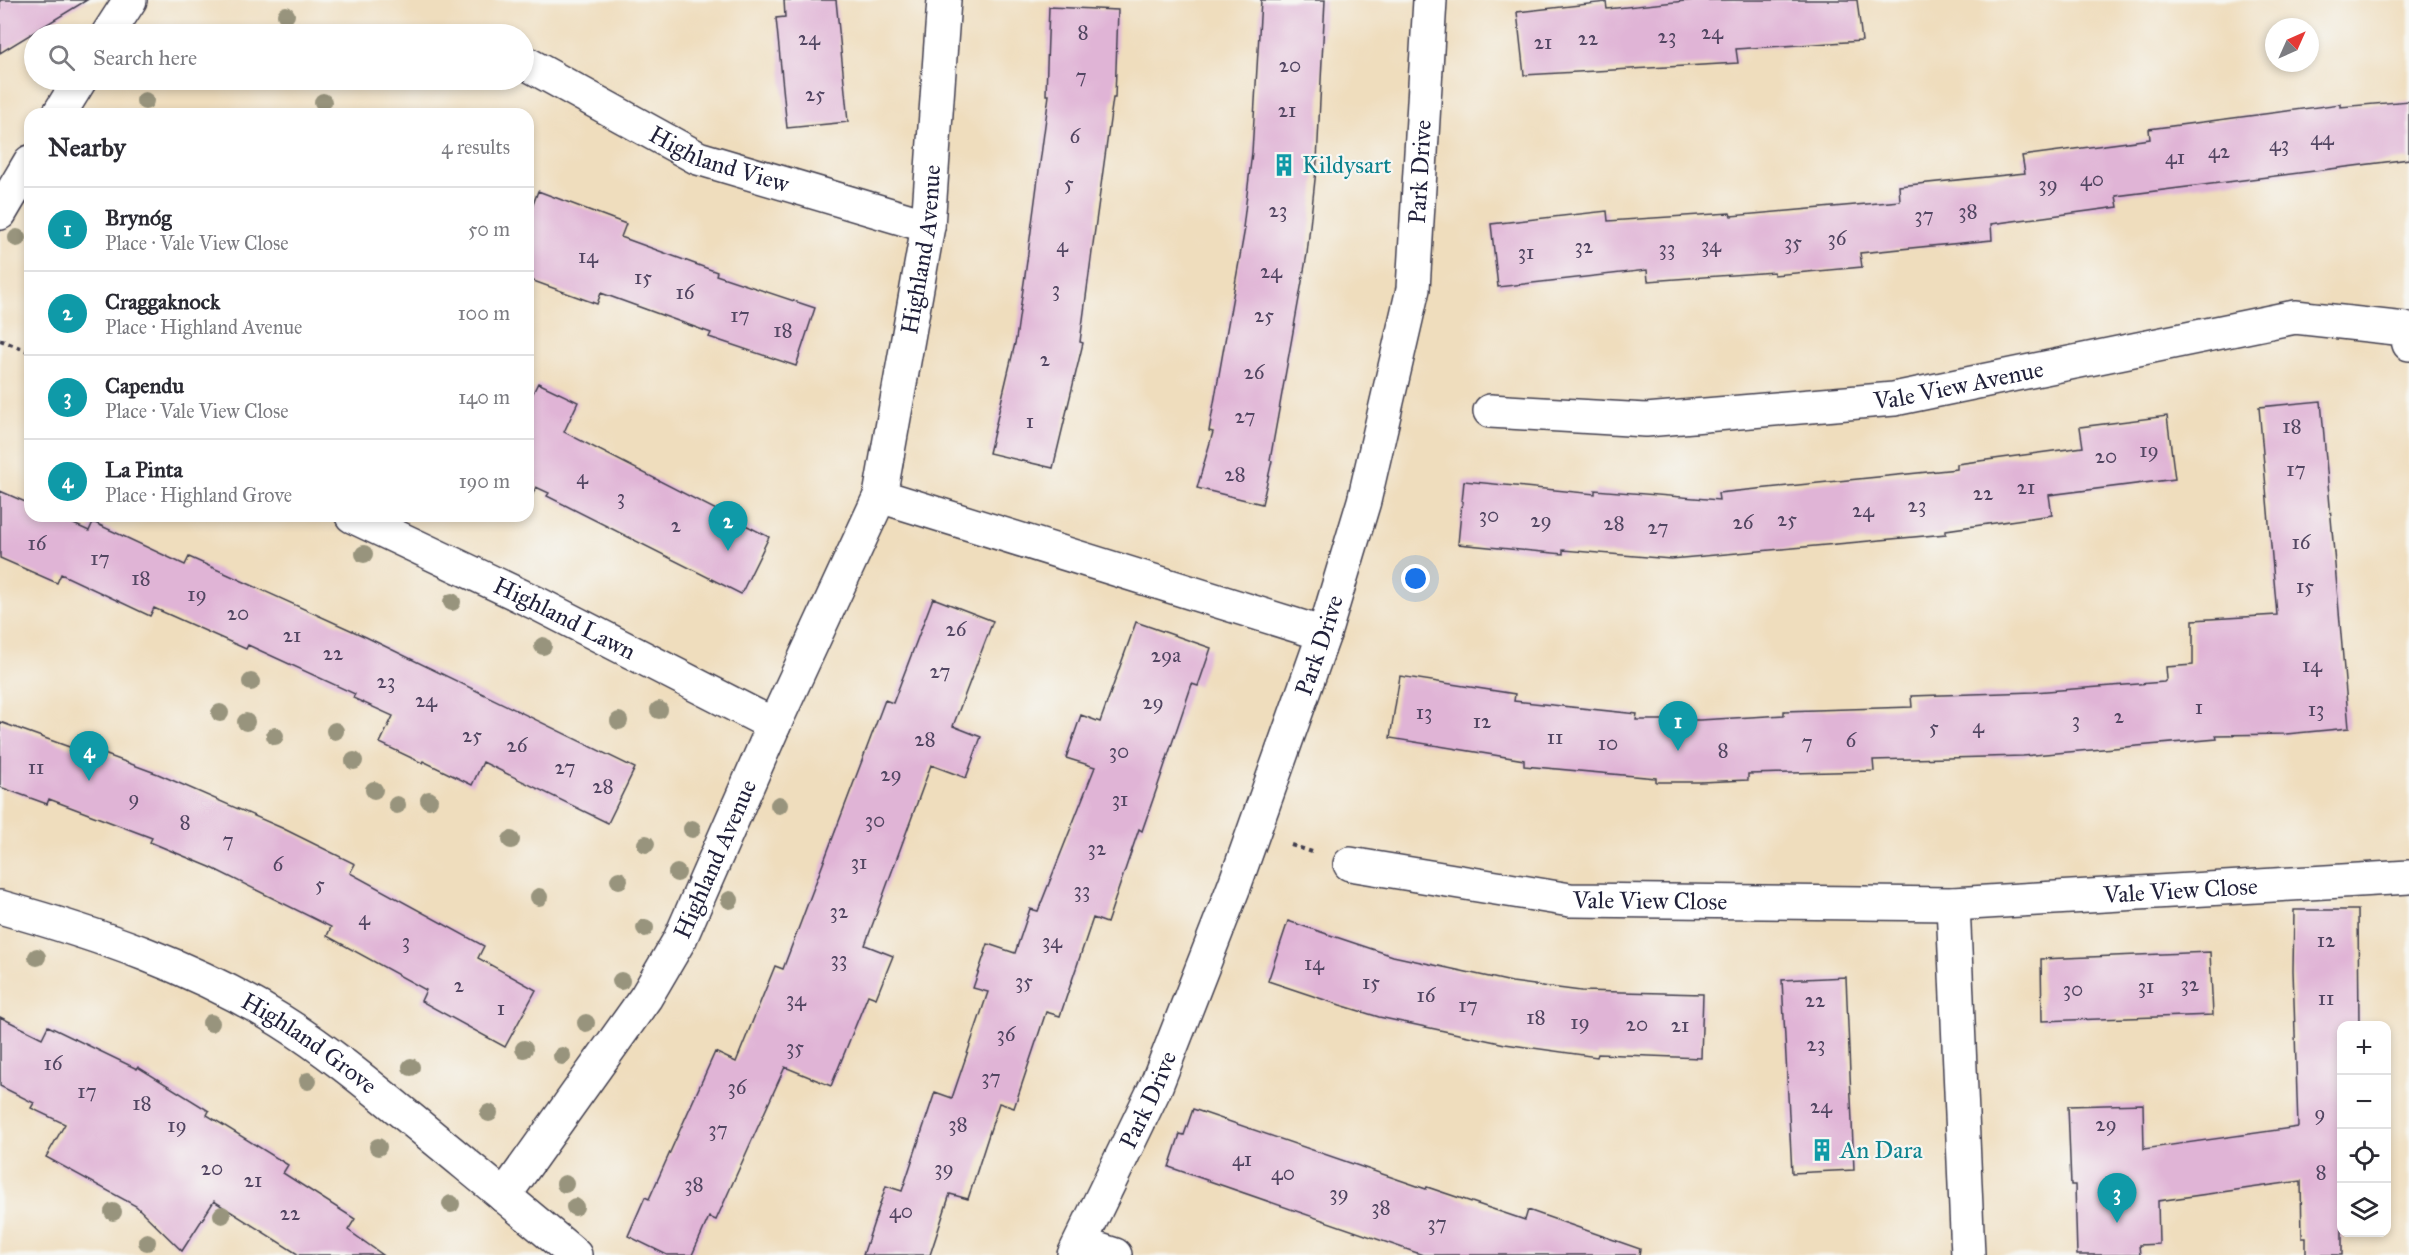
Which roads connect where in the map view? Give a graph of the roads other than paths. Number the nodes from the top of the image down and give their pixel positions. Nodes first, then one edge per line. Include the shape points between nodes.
1 (130, 0) edge
2 (944, 0) edge
3 (1430, 0) edge
4 (114, 24) edge
5 (534, 68) edge
6 (74, 90) edge
7 (63, 108) edge
8 (24, 172) edge
9 (0, 213) edge
10 (928, 226) junction
11 (2409, 344) edge
12 (1490, 411) dead end
13 (880, 496) junction
14 (365, 522) edge
15 (1324, 634) junction
16 (774, 725) junction
17 (1350, 864) road end
18 (2409, 877) edge
19 (1953, 904) junction
20 (0, 907) edge
21 (504, 1196) junction
22 (1078, 1249) edge
23 (575, 1255) edge
24 (1115, 1255) edge
25 (1968, 1255) edge

1 - 4 street
2 - 10 street, Highland Avenue
3 - 15 street, Park Drive via 1413,289 1364,501
5 - 10 street, Highland View via 698,158
6 - 7 street
8 - 9 street
10 - 13 street, Highland Avenue
11 - 12 street, Vale View Avenue via 2405,329 2295,317 1894,399 1646,420
13 - 15 street
13 - 16 street, Highland Avenue
14 - 16 street, Highland Lawn via 530,600
15 - 22 street, Park Drive via 1156,1086
16 - 21 street, Highland Avenue via 680,939 646,997
17 - 19 street, Vale View Close via 1570,900
18 - 19 street, Vale View Close
19 - 25 street
20 - 21 street, Highland Grove via 130,947 199,977 280,1020 356,1074
21 - 23 street, Highland Grove
22 - 24 street

